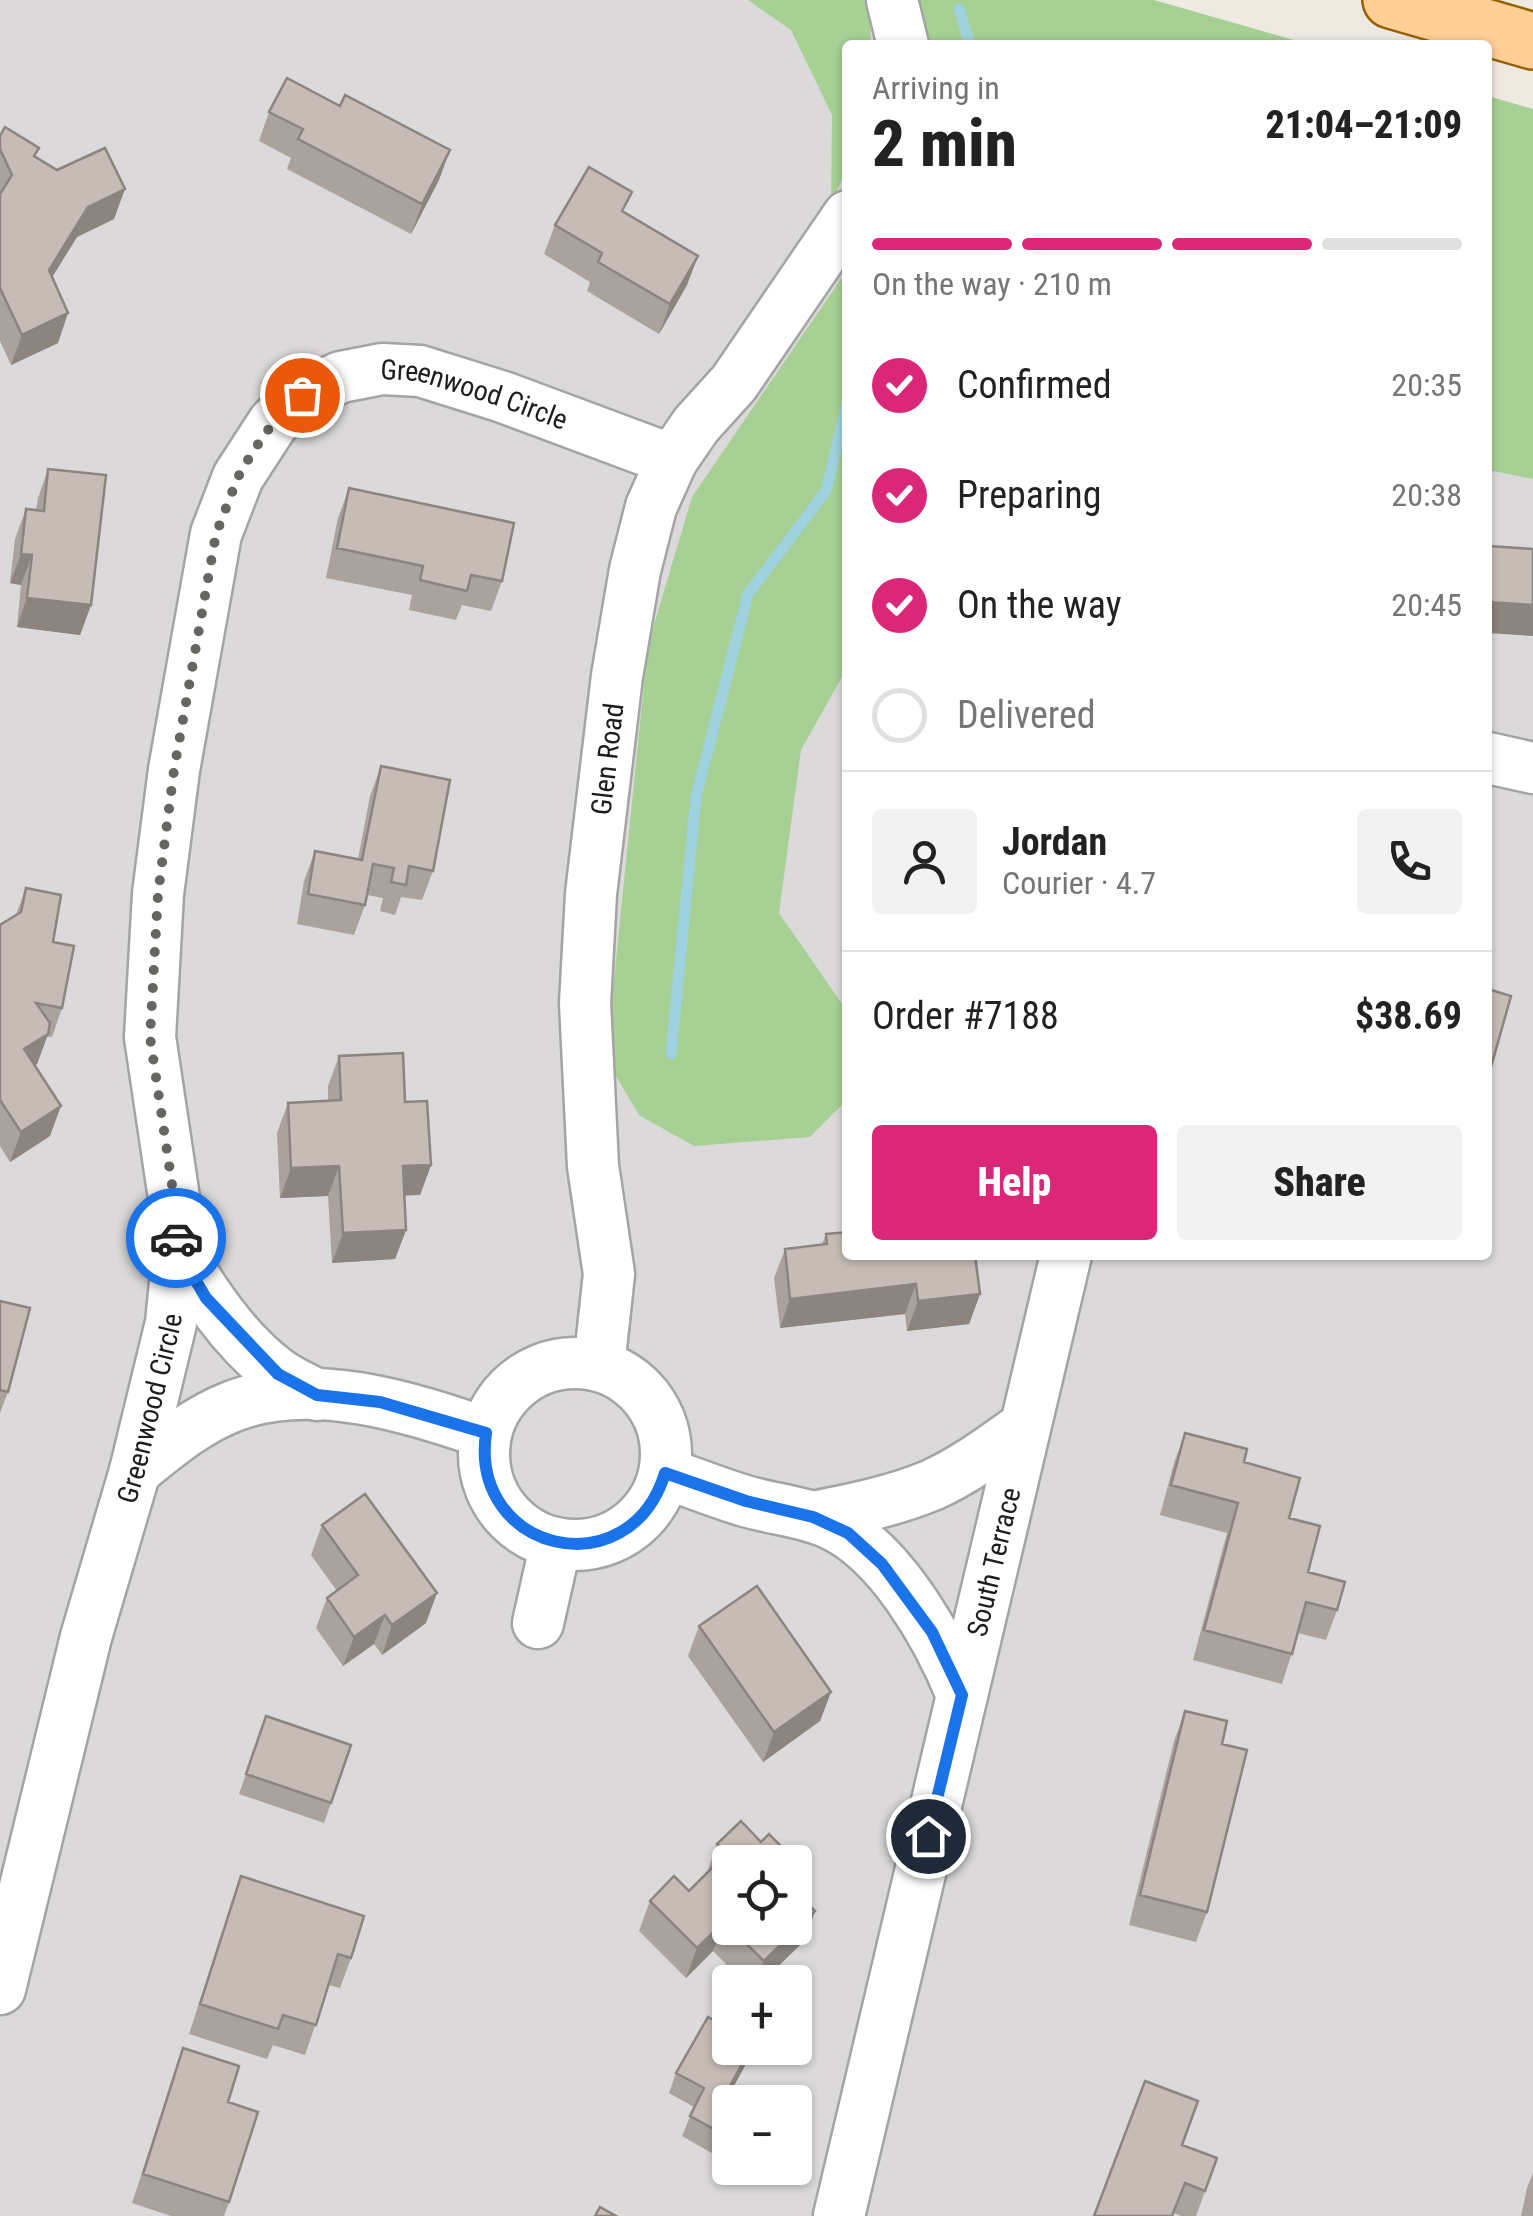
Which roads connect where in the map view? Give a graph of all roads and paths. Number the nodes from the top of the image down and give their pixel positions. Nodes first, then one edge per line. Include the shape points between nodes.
1 (892, 0) edge
2 (1398, 1) edge
3 (1465, 10) edge
4 (902, 40) edge
5 (1533, 41) edge
6 (842, 225) edge
7 (672, 460) junction
8 (1492, 759) edge
9 (1533, 768) edge
10 (176, 1247) junction
11 (1065, 1260) edge
12 (599, 1366) junction
13 (317, 1395) junction
14 (1024, 1427) junction
15 (486, 1433) junction
16 (135, 1471) junction
17 (665, 1473) junction
18 (813, 1517) junction
19 (556, 1543) junction
20 (538, 1623) dead end
21 (962, 1695) junction
22 (0, 1988) edge
23 (839, 2216) edge

1 - 4 street
2 - 3 main road
3 - 5 main road
6 - 7 street, Glen Road via 734,383
7 - 10 street, Greenwood Circle via 503,397 420,372 382,369 341,377 302,395 252,453 216,534 158,894 150,1037
7 - 12 street, Glen Road via 635,570 591,894 586,1090 609,1274
8 - 9 street
10 - 13 street via 206,1298 264,1362
10 - 16 street, Greenwood Circle via 171,1323
11 - 14 street, South Terrace
12 - 15 street via 578,1362 539,1370 512,1387
12 - 17 street via 642,1391 660,1418
13 - 15 street via 380,1402
13 - 16 street via 269,1396 230,1407
14 - 18 street via 933,1485
14 - 21 street, South Terrace
15 - 19 street via 490,1488 526,1531
16 - 22 street, Greenwood Circle via 86,1636
17 - 18 street
17 - 19 street via 648,1509 626,1530 601,1542
18 - 21 street via 848,1533 882,1564 932,1632
19 - 20 street
21 - 23 street, South Terrace

